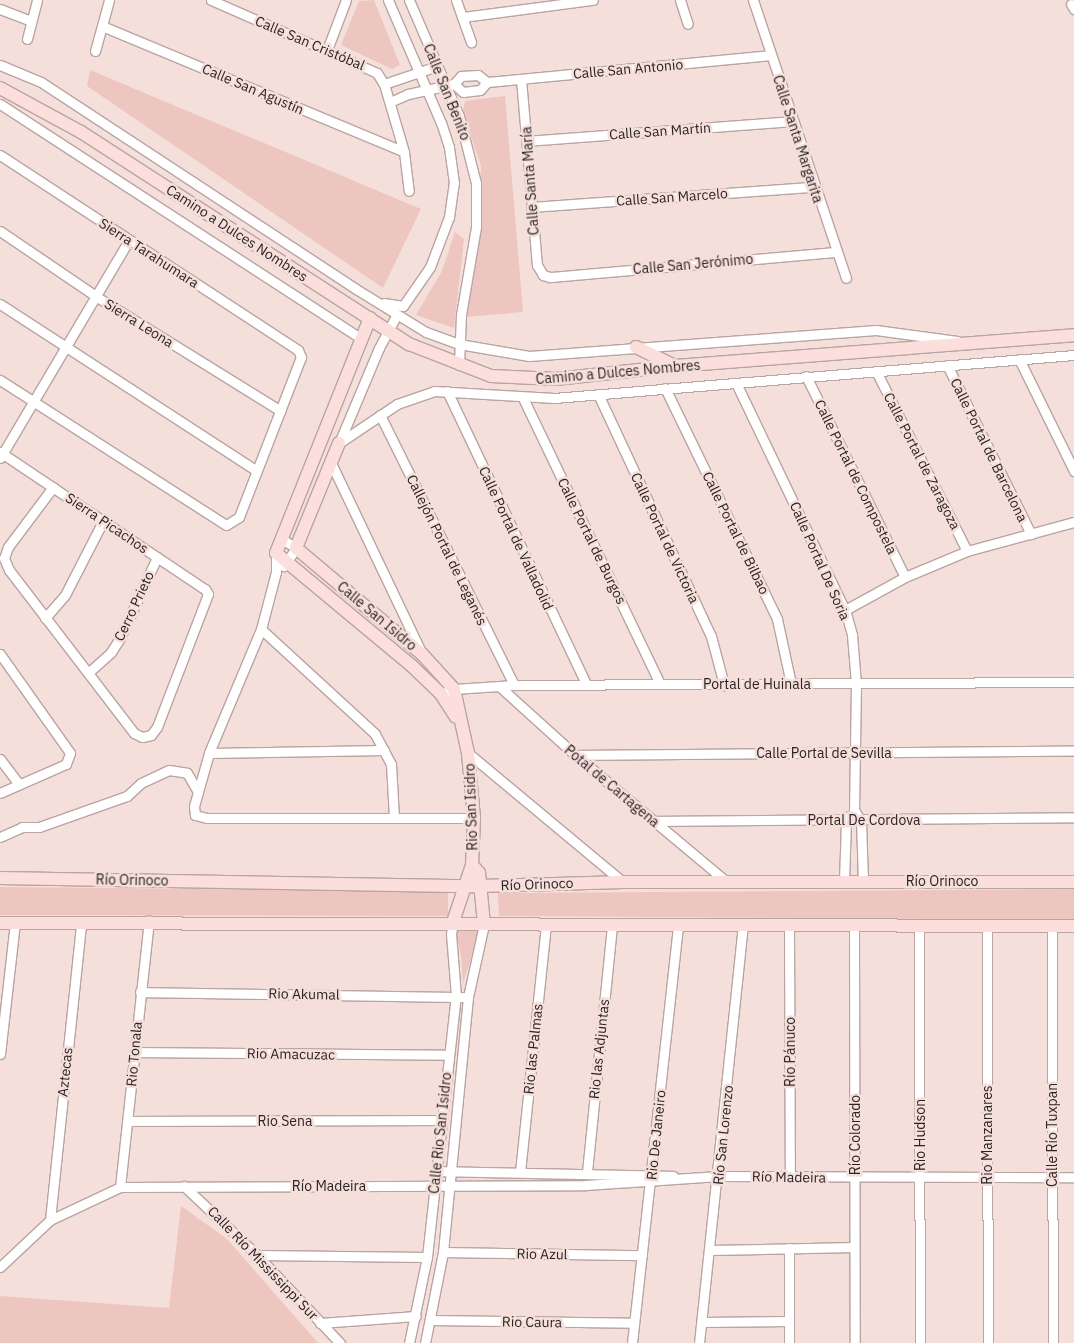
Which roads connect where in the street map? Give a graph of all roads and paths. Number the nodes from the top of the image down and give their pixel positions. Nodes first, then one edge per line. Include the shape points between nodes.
1 (37, 0) edge
2 (109, 0) edge
3 (211, 0) edge
4 (346, 0) edge
5 (388, 0) edge
6 (409, 0) edge
7 (456, 0) edge
8 (593, 0) edge
9 (680, 0) edge
10 (753, 0) edge
11 (0, 9) edge
12 (463, 17) junction
13 (31, 21) junction
14 (688, 24) dead end
15 (102, 26) junction
16 (27, 39) dead end
17 (470, 42) dead end
18 (327, 50) junction
19 (95, 51) dead end
20 (770, 55) junction
21 (0, 65) edge
22 (437, 66) junction
23 (419, 72) junction
24 (521, 79) junction
25 (382, 80) junction
26 (486, 82) junction
27 (450, 85) junction
28 (0, 88) edge
29 (427, 89) junction
30 (390, 102) junction
31 (0, 104) edge
32 (792, 121) junction
33 (527, 141) junction
34 (404, 152) junction
35 (0, 155) edge
36 (813, 188) junction
37 (410, 191) dead end
38 (531, 208) junction
39 (0, 231) edge
40 (130, 240) junction
41 (836, 252) junction
42 (550, 277) joint
43 (846, 278) dead end
44 (97, 297) junction
45 (379, 302) junction
46 (0, 304) edge
47 (397, 314) junction
48 (370, 318) junction
49 (388, 330) junction
50 (1074, 335) edge
51 (361, 338) junction
52 (969, 343) junction
53 (459, 344) junction
54 (636, 347) junction
55 (67, 348) junction
56 (1074, 355) edge
57 (1019, 359) junction
58 (459, 365) junction
59 (947, 365) junction
60 (676, 366) junction
61 (876, 371) junction
62 (806, 376) junction
63 (0, 380) edge
64 (736, 383) junction
65 (665, 388) junction
66 (447, 391) junction
67 (598, 394) junction
68 (523, 398) junction
69 (35, 404) junction
70 (281, 411) junction
71 (380, 415) junction
72 (339, 443) junction
73 (1, 455) edge
74 (331, 463) junction
75 (257, 471) junction
76 (1074, 471) edge
77 (53, 487) junction
78 (103, 521) junction
79 (1074, 522) edge
80 (1031, 534) junction
81 (282, 540) junction
82 (296, 548) junction
83 (967, 552) junction
84 (276, 553) junction
85 (157, 557) junction
86 (289, 562) junction
87 (276, 572) junction
88 (905, 577) junction
89 (845, 610) junction
90 (45, 618) junction
91 (261, 628) junction
92 (0, 654) edge
93 (422, 654) junction
94 (88, 673) junction
95 (1074, 682) edge
96 (586, 684) junction
97 (660, 684) junction
98 (791, 684) junction
99 (856, 684) junction
100 (514, 685) junction
101 (724, 685) junction
102 (499, 686) junction
103 (454, 689) junction
104 (441, 694) junction
105 (459, 721) junction
106 (384, 750) junction
107 (1074, 751) edge
108 (209, 753) junction
109 (468, 753) junction
110 (855, 753) junction
111 (575, 755) junction
112 (0, 759) edge
113 (18, 783) junction
114 (198, 792) junction
115 (0, 793) edge
116 (854, 810) junction
117 (1074, 817) edge
118 (394, 818) junction
119 (474, 818) junction
120 (653, 821) junction
121 (846, 821) junction
122 (861, 821) junction
123 (0, 837) edge
124 (472, 865) junction
125 (0, 878) edge
126 (844, 881) junction
127 (863, 881) junction
128 (623, 882) junction
129 (1074, 882) edge
130 (728, 883) junction
131 (464, 886) junction
132 (481, 886) junction
133 (149, 921) junction
134 (0, 922) edge
135 (453, 922) junction
136 (15, 923) junction
137 (81, 923) junction
138 (484, 924) junction
139 (546, 926) junction
140 (612, 926) junction
141 (678, 926) junction
142 (743, 926) junction
143 (789, 926) junction
144 (854, 926) junction
145 (1074, 926) edge
146 (919, 927) junction
147 (987, 927) junction
148 (1052, 927) junction
149 (140, 992) junction
150 (456, 996) junction
151 (468, 997) junction
152 (135, 1052) junction
153 (0, 1054) edge
154 (448, 1055) junction
155 (442, 1120) junction
156 (128, 1121) junction
157 (450, 1170) junction
158 (437, 1171) junction
159 (520, 1172) junction
160 (548, 1172) junction
161 (587, 1172) junction
162 (719, 1176) junction
163 (790, 1177) junction
164 (920, 1177) junction
165 (1074, 1177) edge
166 (651, 1178) junction
167 (855, 1178) junction
168 (987, 1178) junction
169 (1052, 1178) junction
170 (549, 1185) junction
171 (184, 1186) junction
172 (435, 1186) junction
173 (449, 1186) junction
174 (120, 1187) junction
175 (50, 1220) junction
176 (854, 1247) junction
177 (789, 1248) junction
178 (710, 1250) junction
179 (442, 1252) junction
180 (257, 1255) junction
181 (642, 1255) junction
182 (427, 1256) junction
183 (0, 1267) edge
184 (416, 1316) junction
185 (431, 1320) junction
186 (789, 1321) junction
187 (702, 1322) junction
188 (320, 1323) junction
189 (634, 1323) junction
190 (340, 1343) edge
191 (409, 1343) edge
192 (425, 1343) edge
193 (632, 1343) edge
194 (700, 1343) edge
195 (789, 1343) edge
196 (855, 1343) edge
197 (920, 1343) edge
198 (988, 1343) edge
199 (1052, 1343) edge

1 - 13 street
2 - 15 street
3 - 18 street, Calle San Cristóbal
4 - 18 street
5 - 23 street, Calle San Benito
6 - 22 street, Calle San Benito
7 - 12 street
8 - 12 street
9 - 14 street
10 - 20 street, Calle Santa Margarita
11 - 13 street
12 - 17 street
13 - 16 street
15 - 19 street
15 - 34 street, Calle San Agustín
18 - 25 street, Calle San Cristóbal via 362,64
20 - 24 street, Calle San Antonio
20 - 32 street, Calle Santa Margarita
21 - 45 street via 41,82
22 - 23 street
22 - 27 street, Calle San Benito
23 - 25 street
23 - 29 street, Calle San Benito
24 - 26 street, Calle San Antonio
24 - 33 street, Calle Santa María
25 - 30 street
26 - 27 street, Calle San Antonio via 478,75 461,76
26 - 27 street, Calle San Antonio via 480,90 463,92
27 - 29 street
27 - 53 street, Calle San Benito via 472,160 477,207
28 - 48 street, Camino a Dulces Nombres via 81,132
29 - 30 street
29 - 45 street, Calle San Benito via 453,166 449,217 430,267 403,306
30 - 34 street
31 - 51 street
32 - 33 street, Calle San Martín
32 - 36 street, Calle Santa Margarita
33 - 38 street, Calle Santa María
34 - 37 street
35 - 40 street, Sierra Tarahumara
36 - 38 street, Calle San Marcelo
36 - 41 street, Calle Santa Margarita
38 - 42 street, Calle Santa María via 537,265 539,271
39 - 44 street, Sierra Leona
40 - 44 street
40 - 70 street, Sierra Tarahumara via 298,350 299,364
41 - 42 street, Calle San Jerónimo
41 - 43 street, Calle Santa Margarita
44 - 55 street
44 - 70 street, Sierra Leona
45 - 47 street
45 - 48 street
46 - 55 street
47 - 49 street
47 - 53 street via 439,338
48 - 49 street, Camino a Dulces Nombres
48 - 51 street
49 - 58 street, Camino a Dulces Nombres via 409,344
49 - 72 street
50 - 52 street, Camino a Dulces Nombres
51 - 81 street
52 - 54 street via 876,330
52 - 60 street, Camino a Dulces Nombres
53 - 54 street via 529,356
53 - 58 street, Calle San Benito
54 - 60 street
55 - 69 street
55 - 75 street
56 - 57 street, Camino a Dulces Nombres
57 - 59 street, Camino a Dulces Nombres
57 - 76 street
58 - 60 street, Camino a Dulces Nombres via 491,376 535,380
59 - 61 street, Camino a Dulces Nombres
59 - 80 street, Calle Portal de Barcelona
61 - 62 street, Camino a Dulces Nombres
61 - 83 street, Calle Portal de Zaragoza
62 - 64 street, Camino a Dulces Nombres
62 - 88 street, Calle Portal de Compostela
63 - 69 street
64 - 65 street, Camino a Dulces Nombres
64 - 89 street, Calle Portal De Soria
65 - 67 street, Camino a Dulces Nombres
65 - 98 street, Calle Portal de Bilbao via 776,619
66 - 68 street, Camino a Dulces Nombres
66 - 71 street, Camino a Dulces Nombres via 420,395
66 - 96 street, Calle Portal de Valladolid
67 - 68 street, Camino a Dulces Nombres
67 - 101 street, Calle Portal de Victoria via 711,636
68 - 97 street, Calle Portal de Burgos
69 - 73 street
69 - 75 street via 226,525 239,517
70 - 75 street
71 - 72 street, Camino a Dulces Nombres
71 - 100 street, Callejón Portal de Leganés
72 - 74 street
73 - 77 street, Sierra Picachos
74 - 82 street
74 - 93 street
77 - 78 street, Sierra Picachos
77 - 90 street via 8,547 4,558 9,570
78 - 85 street, Sierra Picachos
78 - 90 street via 65,595
79 - 80 street
80 - 83 street
81 - 82 street
81 - 84 street
82 - 86 street
82 - 93 street, Calle San Isidro
83 - 88 street
84 - 86 street, Calle San Isidro
84 - 87 street
85 - 94 street, Cerro Prieto via 120,638 111,652
85 - 94 street, Sierra Picachos via 208,594 151,735 142,737 134,733
86 - 87 street
86 - 104 street, Calle San Isidro
87 - 91 street
88 - 89 street
89 - 99 street, Calle Portal De Soria via 855,656
90 - 94 street
91 - 106 street via 364,722
91 - 108 street
92 - 113 street via 70,753 66,764
93 - 103 street, Calle San Isidro
95 - 99 street, Portal de Huinala
96 - 97 street, Portal de Huinala
96 - 100 street, Portal de Huinala
97 - 101 street, Portal de Huinala
98 - 99 street, Portal de Huinala
98 - 101 street, Portal de Huinala
99 - 110 street, Calle Portal De Soria
100 - 102 street, Portal de Huinala
102 - 103 street, Portal de Huinala
102 - 111 street, Potal de Cartagena
103 - 104 street, Portal de Huinala
103 - 105 street, Rio San Isidro
104 - 105 street, Rio San Isidro
105 - 109 street, Rio San Isidro
106 - 108 street
106 - 118 street via 391,764
107 - 110 street, Calle Portal de Sevilla
108 - 114 street
109 - 119 street, Rio San Isidro
109 - 128 street
110 - 111 street, Calle Portal de Sevilla
110 - 116 street, Calle Portal De Soria
111 - 120 street, Potal de Cartagena
112 - 113 street
113 - 115 street
114 - 118 street via 193,811 199,818
114 - 123 street via 187,774 169,770 142,783 127,796 39,827 22,827
116 - 121 street
116 - 122 street
117 - 122 street, Portal De Cordova
118 - 119 street
119 - 124 street, Rio San Isidro
120 - 121 street, Portal De Cordova
120 - 130 street, Potal de Cartagena
121 - 122 street, Portal De Cordova
121 - 126 street
122 - 127 street
124 - 131 street, Rio San Isidro
124 - 132 street, Rio San Isidro via 479,874
125 - 131 street, Río Orinoco
126 - 127 street, Río Orinoco
126 - 130 street, Río Orinoco
127 - 129 street, Río Orinoco
128 - 130 street, Río Orinoco
128 - 132 street, Río Orinoco
131 - 132 street, Río Orinoco
131 - 135 street, Rio San Isidro
132 - 138 street, Rio San Isidro
133 - 135 street
133 - 137 street
133 - 149 street, Rio Tonala
134 - 136 street
135 - 138 street
135 - 150 street, Calle Rio San Isidro
136 - 137 street
136 - 153 street
137 - 175 street, Aztecas
138 - 139 street
138 - 151 street, Calle Rio San Isidro
139 - 140 street
139 - 159 street, Rio las Palmas
140 - 141 street
140 - 161 street, Rio las Adjuntas
141 - 142 street
141 - 166 street, Rio De Janeiro
142 - 143 street
142 - 162 street, Río San Lorenzo
143 - 144 street
143 - 163 street, Río Pánuco
144 - 146 street
144 - 167 street, Río Colorado
145 - 148 street
146 - 147 street
146 - 164 street, Rio Hudson
147 - 148 street
147 - 168 street, Rio Manzanares
148 - 169 street, Calle Río Tuxpan
149 - 150 street, Rio Akumal
149 - 152 street, Rio Tonala
150 - 151 street, Rio Akumal
150 - 154 street, Calle Rio San Isidro
151 - 157 street, Calle Rio San Isidro
152 - 154 street, Rio Amacuzac
152 - 156 street, Rio Tonala
154 - 155 street, Calle Rio San Isidro
155 - 156 street, Rio Sena
155 - 158 street, Calle Rio San Isidro
156 - 174 street, Rio Tonala
157 - 158 street, Río Madeira
157 - 159 street, Río Madeira
157 - 173 street, Calle Rio San Isidro
158 - 172 street, Calle Rio San Isidro
159 - 160 street, Río Madeira
160 - 161 street, Río Madeira
160 - 170 street
161 - 166 street, Río Madeira
162 - 163 street, Río Madeira
162 - 166 street, Río Madeira
162 - 178 street, Río San Lorenzo
163 - 167 street, Río Madeira
164 - 167 street, Río Madeira
164 - 168 street, Río Madeira
164 - 197 street, Rio Hudson
165 - 169 street, Río Madeira
166 - 170 street, Río Madeira
166 - 181 street, Rio De Janeiro
167 - 176 street, Río Colorado
168 - 169 street, Río Madeira
168 - 198 street, Rio Manzanares
169 - 199 street, Calle Río Tuxpan
170 - 173 street, Río Madeira
171 - 172 street, Río Madeira
171 - 174 street, Río Madeira
171 - 180 street, Calle Río Mississippi Sur
172 - 173 street, Río Madeira
172 - 182 street, Calle Rio San Isidro
173 - 179 street, Calle Rio San Isidro
174 - 175 street, Río Madeira
175 - 183 street, Río Madeira
176 - 177 street
176 - 196 street, Río Colorado
177 - 178 street
177 - 186 street
178 - 187 street, Río San Lorenzo
179 - 181 street, Rio Azul
179 - 185 street, Calle Rio San Isidro
180 - 182 street
180 - 188 street, Calle Río Mississippi Sur
181 - 189 street, Rio De Janeiro
182 - 184 street, Calle Rio San Isidro
184 - 188 street
184 - 191 street, Calle Rio San Isidro
185 - 189 street, Rio Caura
185 - 192 street, Calle Rio San Isidro
186 - 187 street
186 - 195 street
187 - 194 street, Río San Lorenzo
188 - 190 street, Calle Río Mississippi Sur
189 - 193 street, Rio De Janeiro

